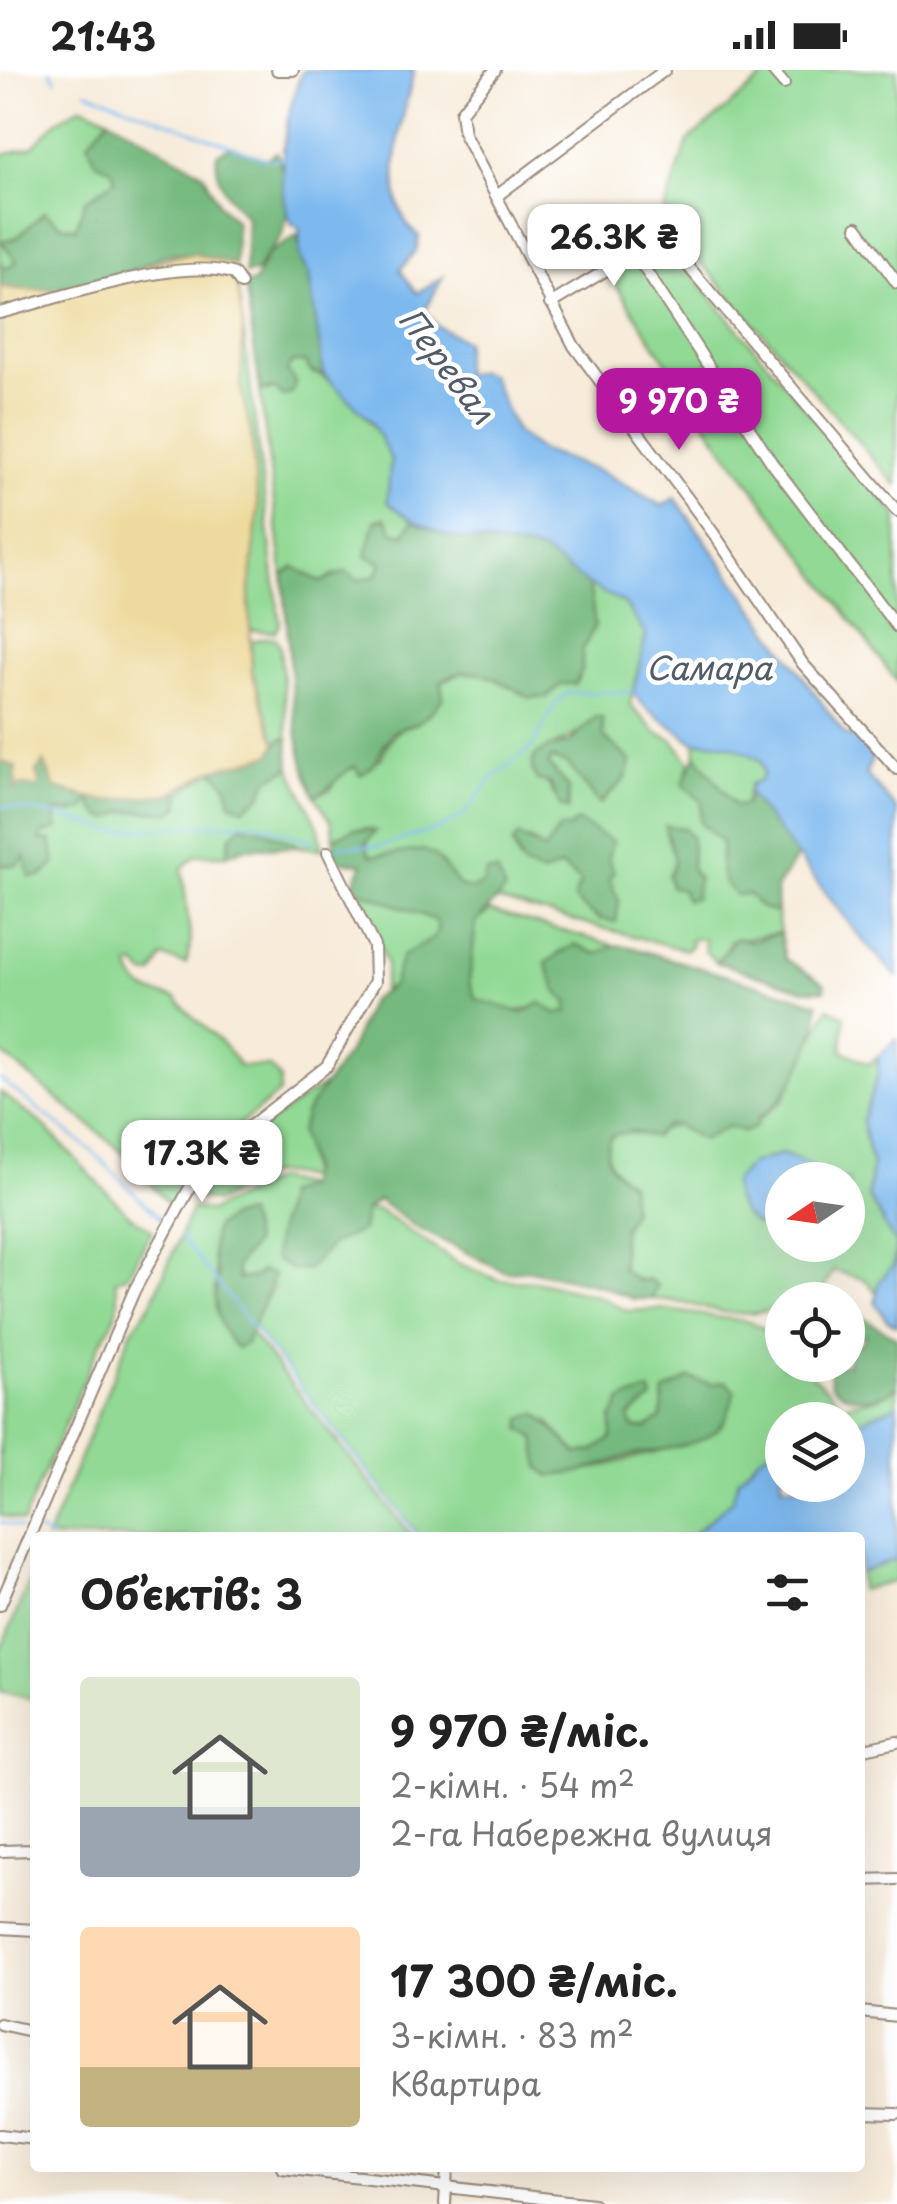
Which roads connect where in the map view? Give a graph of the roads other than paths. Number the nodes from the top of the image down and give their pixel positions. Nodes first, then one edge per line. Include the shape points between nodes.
1 (277, 70) edge
2 (293, 70) edge
3 (496, 70) edge
4 (664, 70) edge
5 (772, 70) edge
6 (784, 84) dead end
7 (498, 195) junction
8 (856, 227) dead end
9 (633, 250) junction
10 (897, 283) edge
11 (241, 284) dead end
12 (550, 304) junction
13 (0, 313) edge
14 (897, 511) edge
15 (897, 627) edge
16 (897, 769) edge
17 (328, 852) dead end
18 (31, 1532) edge
19 (30, 1534) edge
20 (0, 1604) edge
21 (897, 1742) edge
22 (865, 1749) edge
23 (30, 1850) edge
24 (0, 1851) edge
25 (897, 1879) edge
26 (865, 1880) edge
27 (0, 1928) edge
28 (30, 1930) edge
29 (865, 2013) edge
30 (897, 2016) edge
31 (0, 2024) edge
32 (30, 2031) edge
33 (865, 2113) edge
34 (897, 2114) edge
35 (0, 2134) edge
36 (30, 2138) edge
37 (318, 2172) edge
38 (447, 2172) edge
39 (446, 2186) junction
40 (445, 2204) edge
41 (594, 2204) edge

1 - 2 street
3 - 7 street via 468,100 461,121 471,155
4 - 7 street
5 - 6 street
7 - 12 street
8 - 10 street
9 - 12 street
9 - 14 street via 644,236 661,233
9 - 15 street via 772,463
11 - 13 street via 225,271 161,273
12 - 16 street via 803,664
17 - 18 street via 374,946 376,981 327,1066 218,1151 195,1178 134,1291
19 - 20 street
21 - 22 street
23 - 24 street
25 - 26 street
27 - 28 street
29 - 30 street
31 - 32 street
33 - 34 street
35 - 36 street
37 - 39 street
38 - 39 street
39 - 40 street
39 - 41 street

